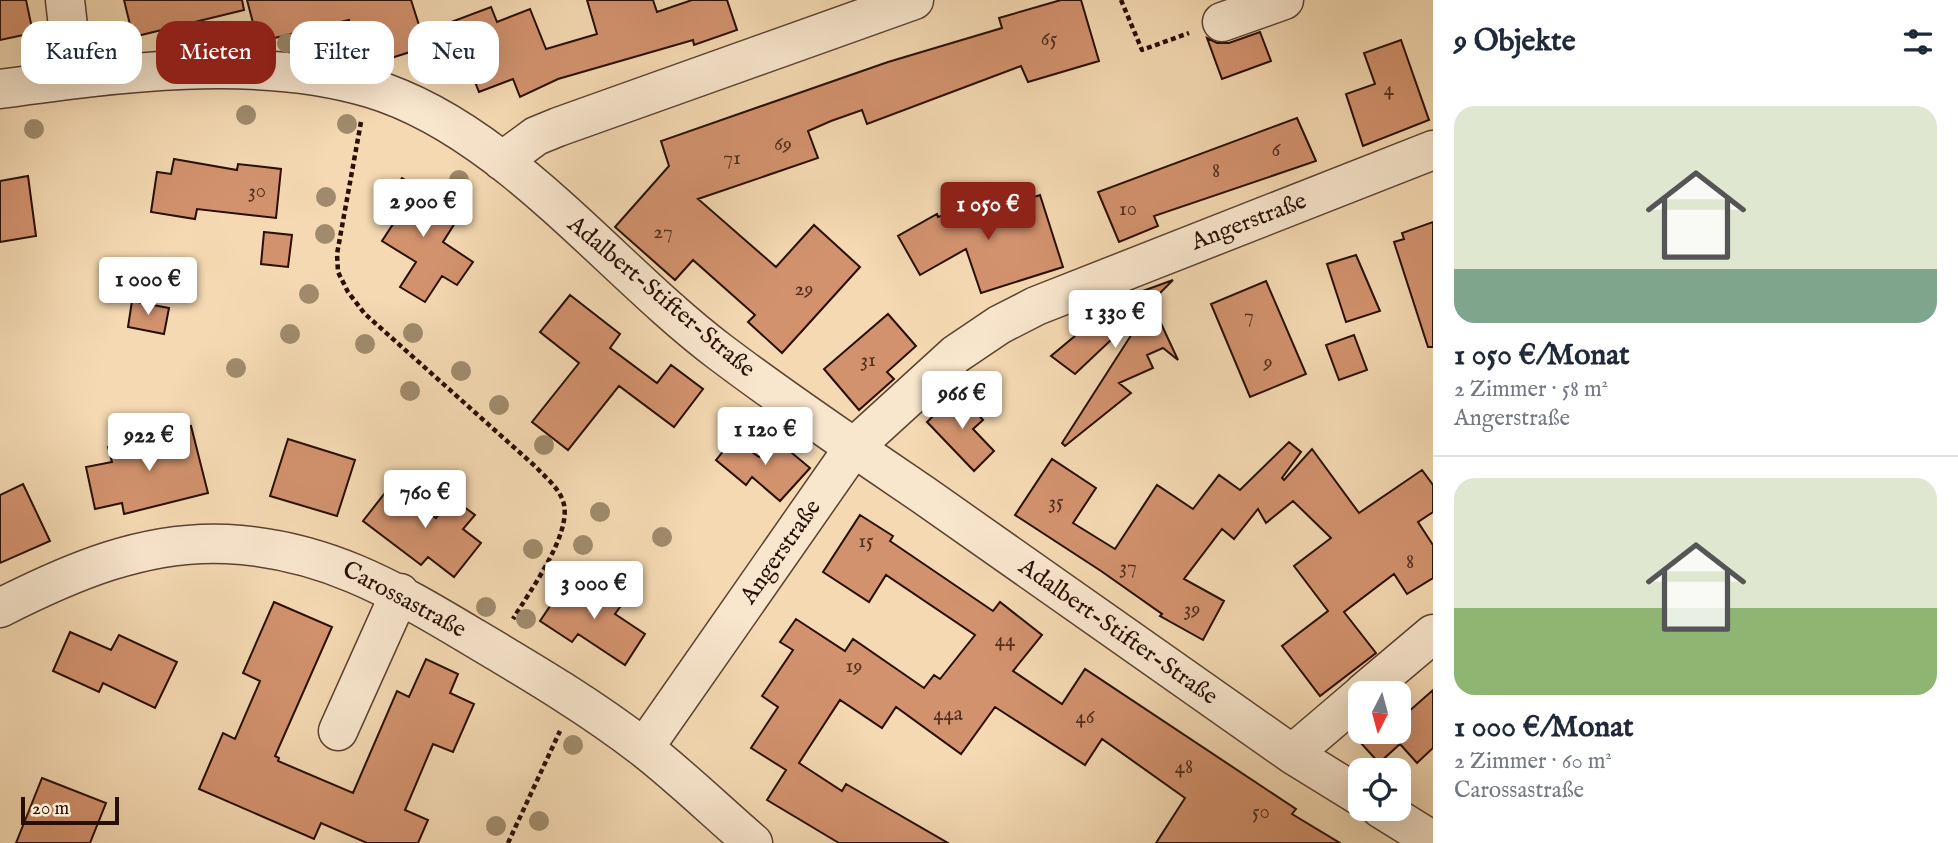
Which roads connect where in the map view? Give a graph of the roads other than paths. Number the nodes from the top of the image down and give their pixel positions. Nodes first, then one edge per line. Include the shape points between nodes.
1 (65, 0) edge
2 (914, 0) edge
3 (1284, 0) edge
4 (67, 21) edge
5 (1222, 22) road end
6 (142, 75) edge
7 (37, 84) edge
8 (0, 89) edge
9 (1433, 150) edge
10 (502, 161) junction
11 (854, 447) junction
12 (400, 593) junction
13 (0, 608) edge
14 (1433, 634) edge
15 (1378, 681) edge
16 (1348, 707) edge
17 (338, 731) dead end
18 (644, 748) junction
19 (1292, 754) junction
20 (1348, 789) edge
21 (1400, 821) edge
22 (1433, 842) edge
23 (753, 843) edge

1 - 4 street
2 - 10 street via 558,127 536,136
3 - 5 street
6 - 10 street, Adalbert-Stifter-Straße via 232,70 282,73 369,88 427,112
7 - 8 street, Adalbert-Stifter-Straße
9 - 11 street, Angerstraße via 1036,306 956,354
10 - 11 street, Adalbert-Stifter-Straße via 718,351
11 - 18 street, Angerstraße
11 - 19 street, Adalbert-Stifter-Straße
12 - 13 street, Carossastraße via 324,560 225,544 141,552 101,562
12 - 17 street
12 - 18 street, Carossastraße
14 - 15 street
16 - 19 street
18 - 23 street, Carossastraße
19 - 20 street, Adalbert-Stifter-Straße
21 - 22 street

